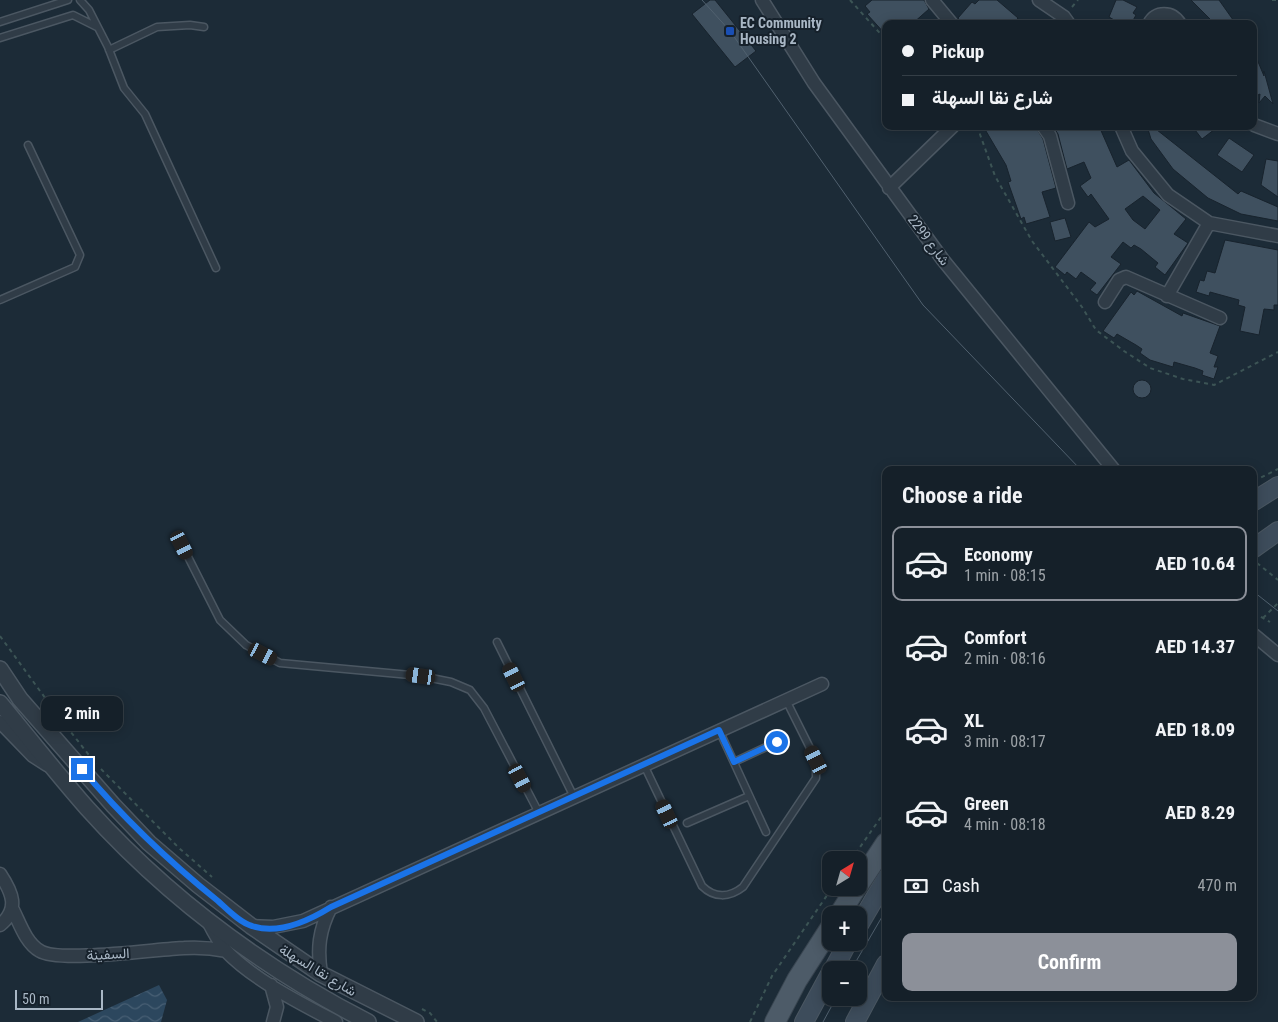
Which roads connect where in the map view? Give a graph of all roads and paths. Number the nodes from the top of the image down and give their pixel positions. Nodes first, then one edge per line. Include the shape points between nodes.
1 (68, 0) edge
2 (80, 0) edge
3 (762, 0) edge
4 (850, 0) edge
5 (932, 0) edge
6 (1040, 0) edge
7 (1272, 0) edge
8 (1278, 0) edge
9 (949, 20) edge
10 (1062, 20) edge
11 (1152, 20) edge
12 (1177, 20) edge
13 (0, 22) edge
14 (97, 27) junction
15 (204, 27) dead end
16 (882, 36) edge
17 (0, 38) edge
18 (110, 50) junction
19 (1257, 126) edge
20 (949, 130) edge
21 (1046, 130) edge
22 (1123, 130) edge
23 (1278, 134) edge
24 (28, 146) dead end
25 (889, 188) junction
26 (1068, 204) dead end
27 (1209, 223) junction
28 (1278, 236) edge
29 (216, 268) dead end
30 (1167, 296) junction
31 (0, 300) edge
32 (1105, 302) dead end
33 (1220, 318) dead end
34 (1112, 466) edge
35 (1278, 469) edge
36 (1257, 480) edge
37 (1278, 486) edge
38 (1257, 499) edge
39 (1278, 531) edge
40 (182, 545) dead end
41 (1257, 546) edge
42 (1257, 562) edge
43 (1278, 580) edge
44 (1278, 603) edge
45 (1257, 614) edge
46 (1264, 618) junction
47 (1270, 622) dead end
48 (0, 636) edge
49 (1257, 638) edge
50 (497, 642) dead end
51 (1278, 655) edge
52 (0, 669) edge
53 (822, 684) dead end
54 (786, 700) junction
55 (0, 703) edge
56 (3, 728) edge
57 (719, 730) junction
58 (777, 742) dead end
59 (734, 762) junction
60 (644, 765) junction
61 (55, 770) junction
62 (749, 796) junction
63 (574, 797) junction
64 (539, 813) junction
65 (882, 816) edge
66 (688, 822) dead end
67 (766, 832) dead end
68 (882, 849) edge
69 (857, 851) edge
70 (868, 870) edge
71 (0, 874) edge
72 (218, 883) dead end
73 (882, 886) edge
74 (827, 896) edge
75 (331, 907) junction
76 (13, 910) junction
77 (867, 911) edge
78 (207, 919) junction
79 (0, 925) edge
80 (251, 926) junction
81 (822, 941) edge
82 (226, 950) junction
83 (882, 972) edge
84 (321, 974) junction
85 (271, 985) junction
86 (822, 989) edge
87 (298, 1002) junction
88 (414, 1005) dead end
89 (275, 1017) edge
90 (858, 1020) edge
91 (336, 1022) edge
92 (368, 1022) edge
93 (416, 1022) edge
94 (437, 1022) edge
95 (750, 1022) edge
96 (775, 1022) edge
97 (804, 1022) edge

1 - 13 lane
2 - 14 lane
3 - 25 street, شارع 2299 via 814,83
4 - 16 path
5 - 9 street
6 - 10 street
7 - 8 path
11 - 12 street via 1164,14
14 - 17 lane via 73,15
14 - 18 lane
15 - 18 lane via 157,27
18 - 29 lane via 124,88 145,114
19 - 23 street
20 - 25 street
21 - 26 street
22 - 27 street via 1132,151 1168,195
24 - 31 lane via 80,255 75,267
25 - 34 street, شارع 2299 via 943,260
27 - 28 street
27 - 30 street
30 - 32 street via 1126,277 1119,280
30 - 33 street
35 - 36 path
37 - 38 main road
39 - 41 main road
40 - 64 lane via 220,620 246,645 280,663 421,676 470,690 484,708
42 - 43 path
44 - 46 path
45 - 46 path
46 - 47 path
48 - 72 path via 99,767
49 - 51 street
50 - 63 lane
52 - 80 street, شارع نقا السهلة via 20,698 149,843
53 - 54 street
54 - 57 street
54 - 60 lane via 816,760 816,778 737,892 722,896 702,886
55 - 61 street, شارع نقا السهلة
56 - 61 street via 33,756
57 - 59 lane
57 - 60 street
58 - 59 lane
59 - 62 lane
60 - 63 street
61 - 78 street, شارع نقا السهلة via 115,837
62 - 66 lane
62 - 67 lane
63 - 64 street
64 - 75 street
65 - 69 path
68 - 70 main road
71 - 76 street, السفينة via 10,889
73 - 77 main road
74 - 95 path via 772,976
75 - 80 street via 288,926
75 - 84 street via 318,944
76 - 79 street
76 - 82 street, السفينة via 31,944 50,955 199,948
78 - 82 street, شارع نقا السهلة
78 - 92 street, شارع نقا السهلة via 294,981
80 - 84 street, شارع نقا السهلة
81 - 96 main road
82 - 85 street, شارع نقا السهلة
83 - 90 main road
84 - 93 street, شارع نقا السهلة
85 - 87 street, شارع نقا السهلة
85 - 89 street via 277,1001
86 - 97 main road
87 - 89 street via 286,1005
87 - 91 street, شارع نقا السهلة
88 - 94 path via 430,1013

